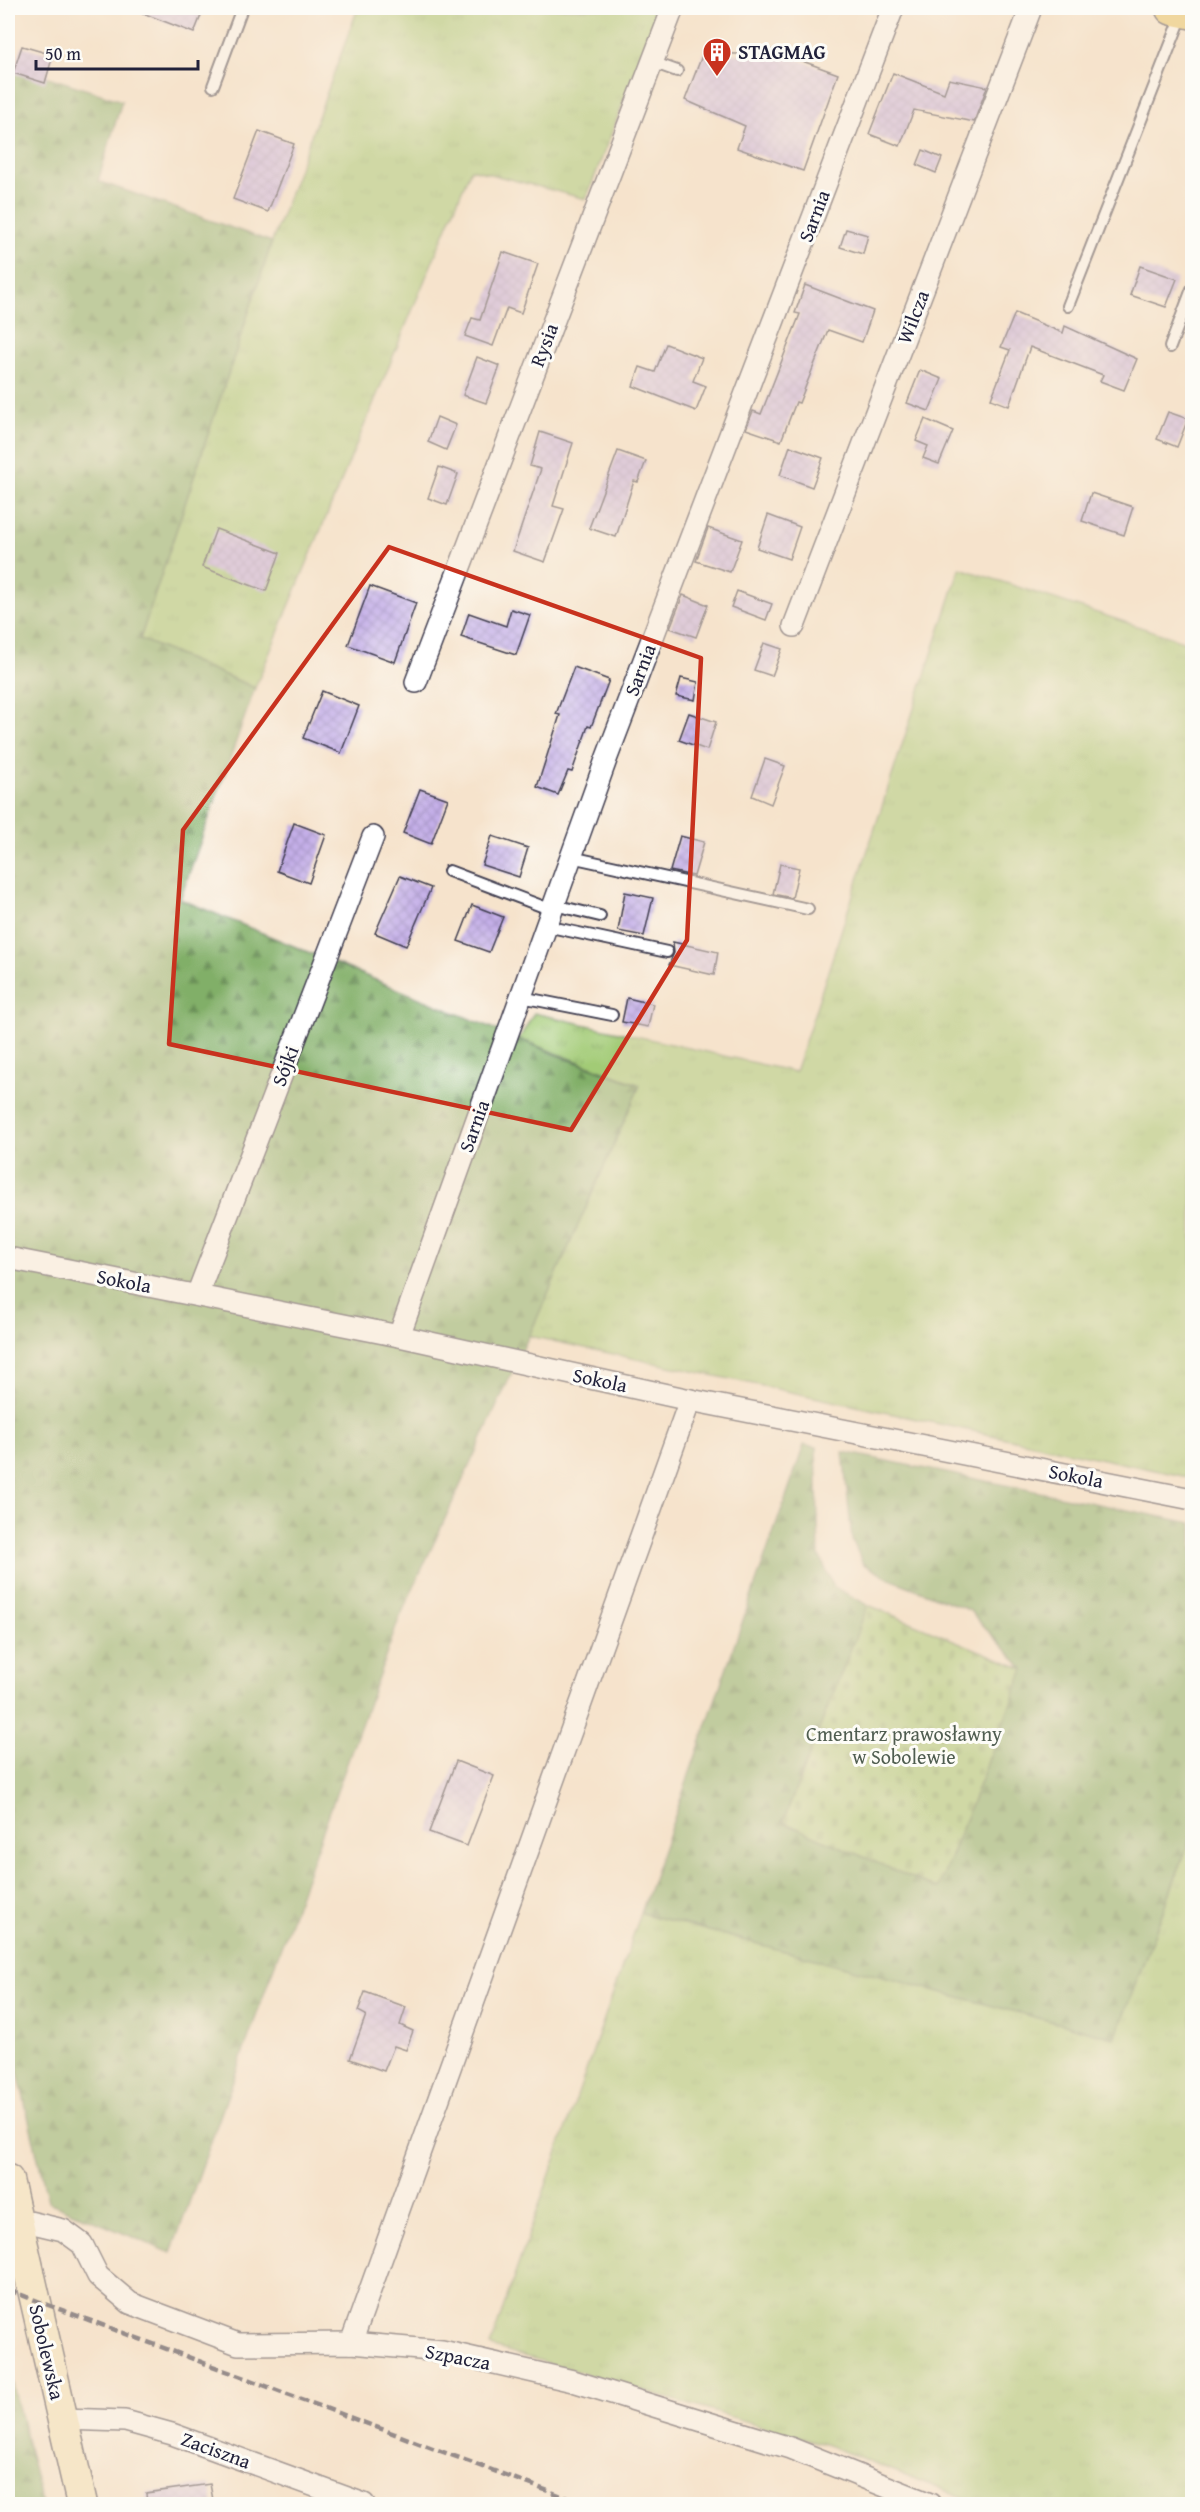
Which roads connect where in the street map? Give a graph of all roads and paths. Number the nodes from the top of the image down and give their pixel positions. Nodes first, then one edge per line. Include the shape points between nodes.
1 (242, 8) edge
2 (672, 8) edge
3 (893, 8) edge
4 (1031, 8) edge
5 (1183, 10) edge
6 (652, 62) junction
7 (677, 71) dead end
8 (213, 86) dead end
9 (1192, 289) edge
10 (1068, 306) dead end
11 (1170, 347) dead end
12 (794, 626) dead end
13 (416, 682) dead end
14 (373, 837) dead end
15 (571, 857) junction
16 (449, 871) dead end
17 (808, 909) dead end
18 (551, 914) junction
19 (600, 916) dead end
20 (667, 952) dead end
21 (521, 997) junction
22 (612, 1015) dead end
23 (8, 1258) edge
24 (196, 1295) junction
25 (399, 1336) junction
26 (690, 1400) junction
27 (1192, 1499) edge
28 (8, 2180) edge
29 (12, 2219) edge
30 (351, 2343) junction
31 (62, 2419) junction
32 (82, 2505) edge
33 (364, 2505) edge
34 (930, 2505) edge

1 - 8 lane
2 - 6 street, Rysia
3 - 15 street, Sarnia
4 - 12 street, Wilcza
5 - 10 lane
6 - 7 lane
6 - 13 street, Rysia
9 - 11 lane
14 - 24 street, Sójki
15 - 17 lane
15 - 18 street, Sarnia
16 - 18 lane
18 - 19 lane
18 - 20 lane
18 - 21 street, Sarnia
21 - 22 lane
21 - 25 street, Sarnia
23 - 24 street, Sokola
24 - 25 street, Sokola
25 - 26 street, Sokola
26 - 27 street, Sokola
26 - 30 street
28 - 29 street, Sobolewska
29 - 30 street, Szpacza via 63,2230 82,2244 98,2276 130,2303 184,2325 238,2344
29 - 31 street, Sobolewska
30 - 34 street, Szpacza via 442,2351 573,2381 790,2448
31 - 32 street, Sobolewska
31 - 33 street, Zaciszna via 125,2421 172,2434

